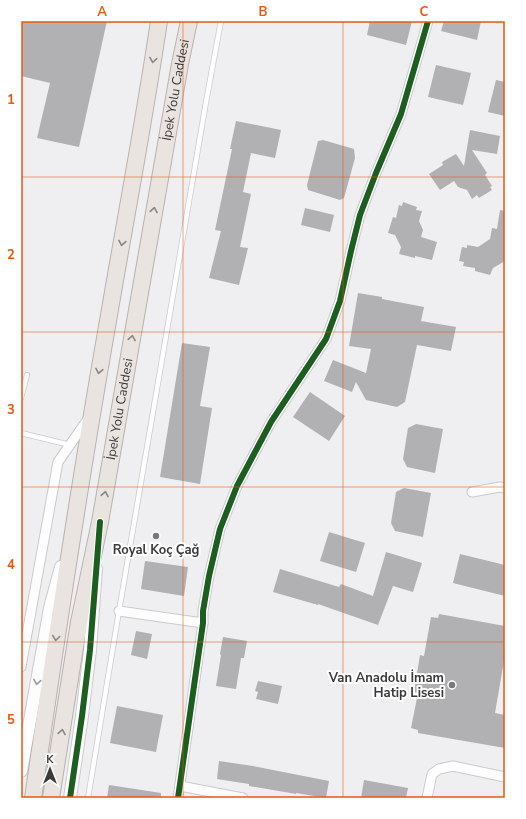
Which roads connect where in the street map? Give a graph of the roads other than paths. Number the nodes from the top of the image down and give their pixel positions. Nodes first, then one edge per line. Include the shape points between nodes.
1 (158, 21) edge
2 (189, 21) edge
3 (221, 21) edge
4 (428, 21) edge
5 (27, 374) dead end
6 (21, 398) edge
7 (92, 412) junction
8 (21, 433) edge
9 (70, 445) junction
10 (505, 488) edge
11 (472, 492) dead end
12 (74, 522) junction
13 (100, 522) junction
14 (119, 611) junction
15 (203, 623) junction
16 (21, 667) edge
17 (21, 771) edge
18 (505, 777) edge
19 (180, 786) junction
20 (32, 798) edge
21 (51, 798) edge
22 (70, 798) edge
23 (88, 798) edge
24 (178, 798) edge
25 (243, 798) edge
26 (427, 798) edge

1 -> 7 highway, İpek Yolu Caddesi via 134,176
13 -> 2 highway, İpek Yolu Caddesi
3 - 14 lane
4 - 15 street via 401,114 360,215 340,301 326,339 270,422 237,486 220,529 209,576
5 - 6 lane
7 - 9 street
7 - 12 highway, İpek Yolu Caddesi
8 - 9 lane
9 - 16 street via 58,462
10 - 11 street
12 -> 17 street via 50,608
12 -> 20 highway, İpek Yolu Caddesi
21 -> 13 highway, İpek Yolu Caddesi via 79,622
13 - 22 street via 90,650
14 - 15 street
14 - 23 lane
15 - 19 street
18 - 26 street via 453,766 432,774
19 - 24 street
19 - 25 street

